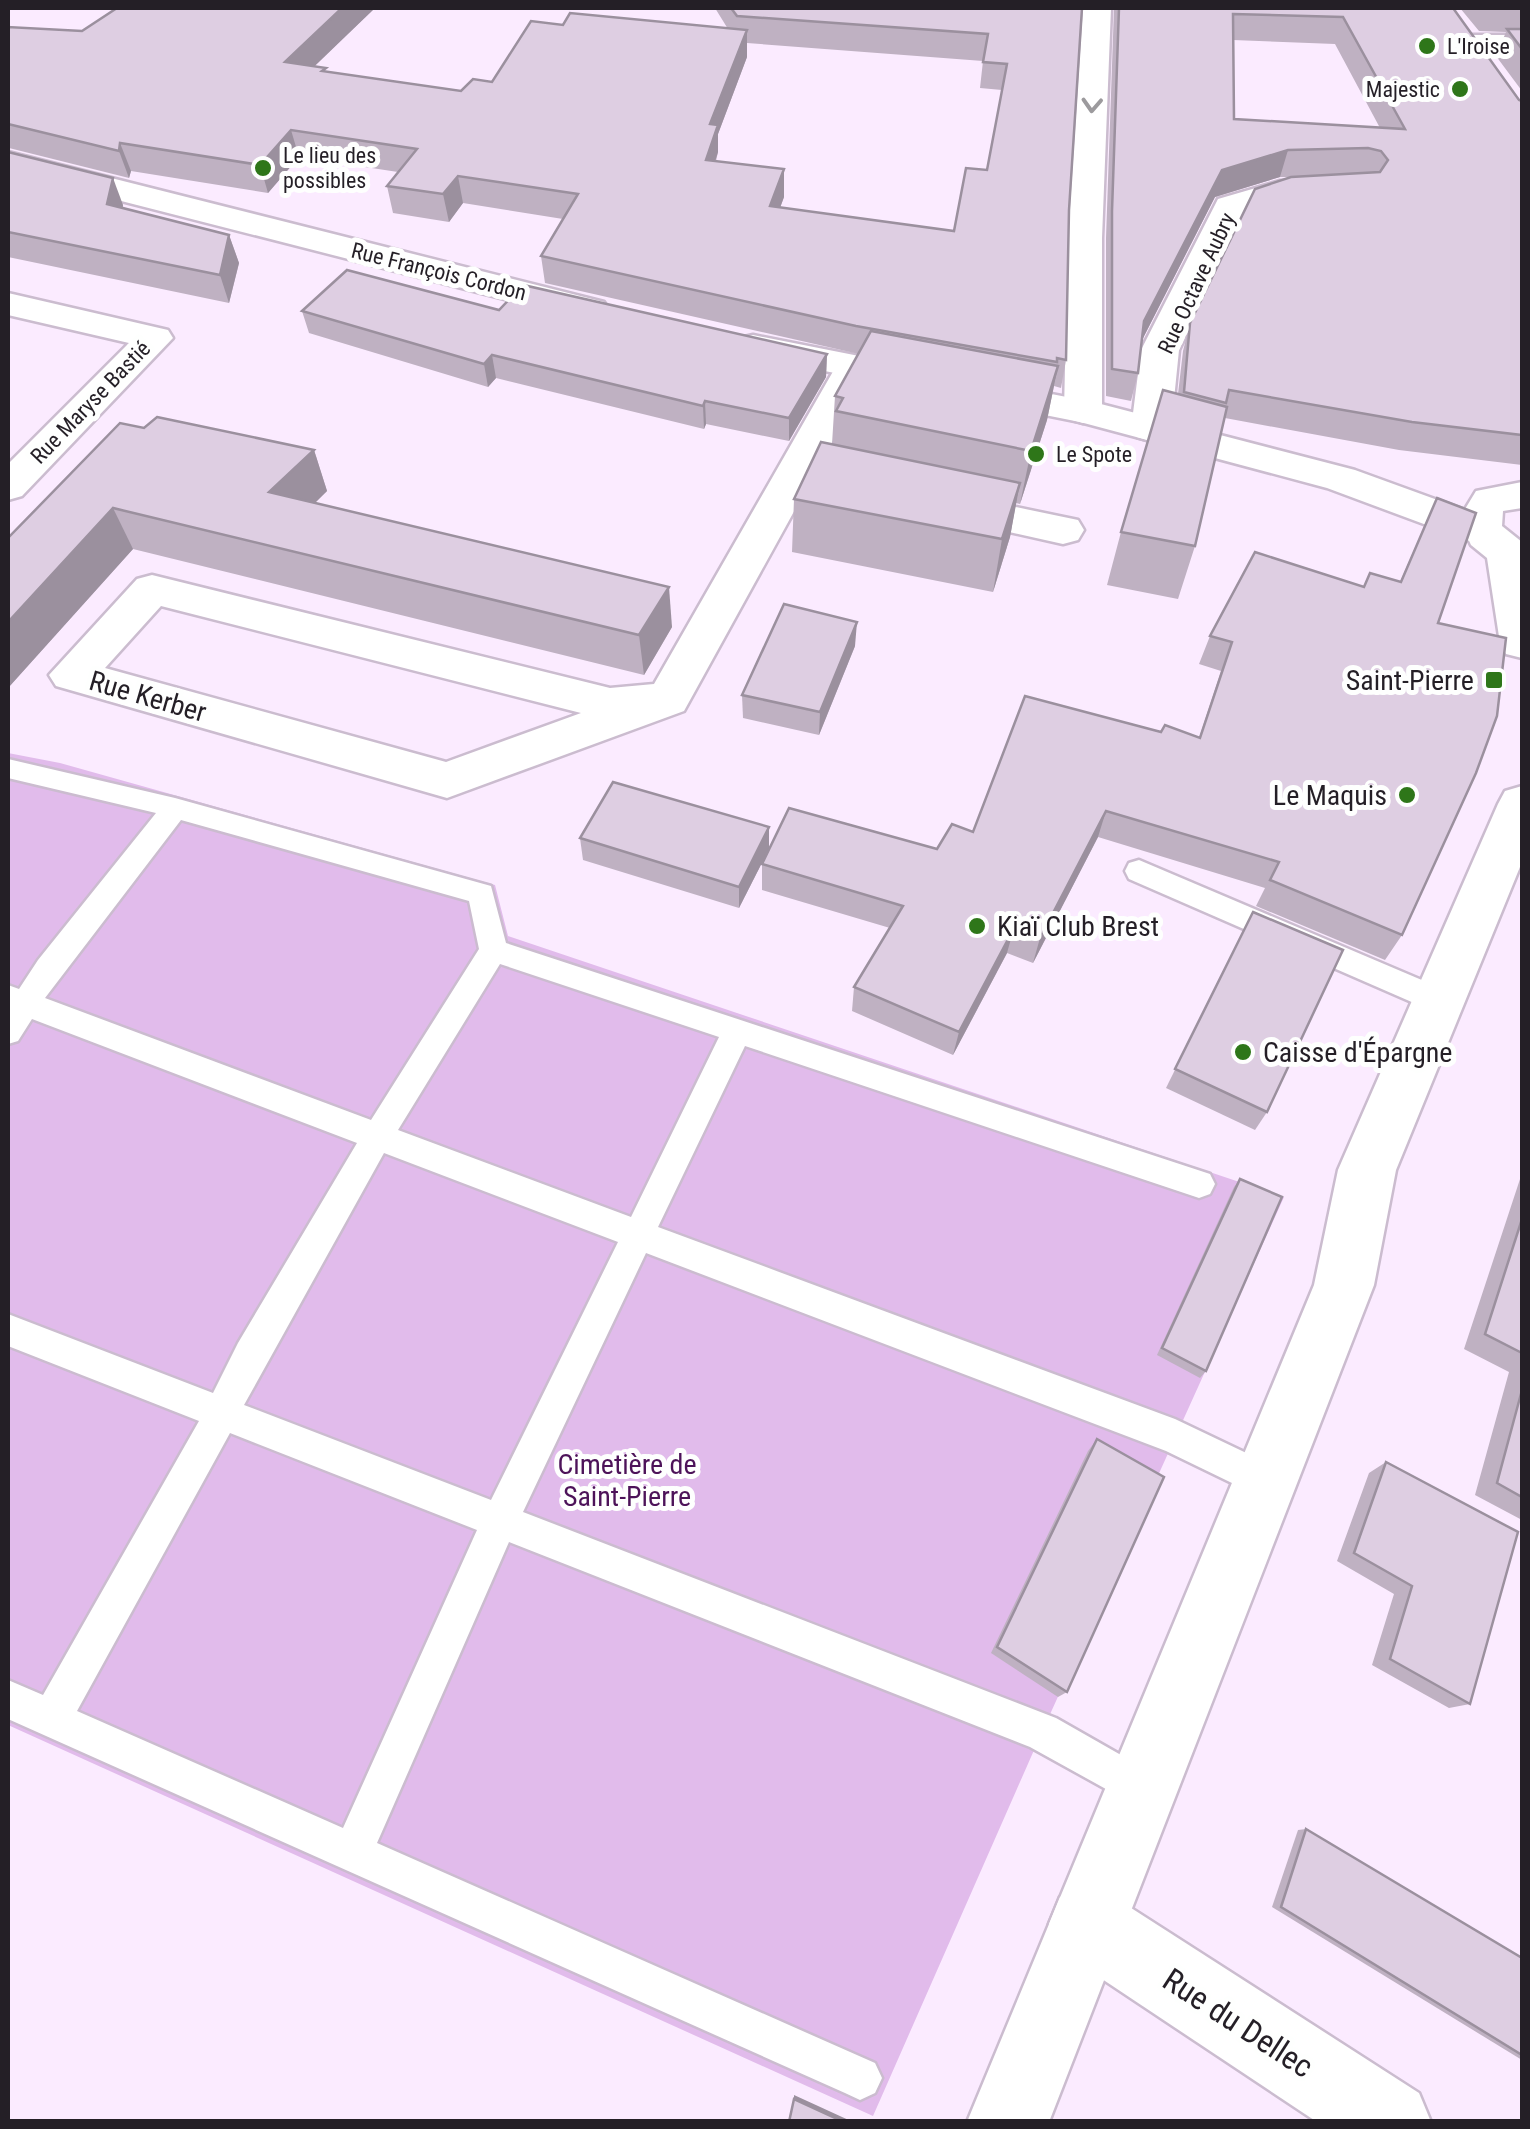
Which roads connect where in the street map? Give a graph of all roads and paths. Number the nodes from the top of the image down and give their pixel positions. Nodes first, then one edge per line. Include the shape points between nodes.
1 (1097, 8) edge
2 (1522, 44) edge
3 (1490, 74) edge
4 (11, 168) edge
5 (1358, 190) edge
6 (8, 304) edge
7 (626, 318) edge
8 (721, 338) edge
9 (854, 368) junction
10 (1083, 411) junction
11 (1151, 428) junction
12 (8, 487) edge
13 (910, 498) edge
14 (1505, 527) edge
15 (1064, 530) dead end
16 (1522, 643) edge
17 (668, 698) junction
18 (8, 769) edge
19 (1522, 804) edge
20 (176, 808) junction
21 (1139, 871) dead end
22 (493, 950) junction
23 (1440, 1001) junction
24 (13, 1011) edge
25 (737, 1031) junction
26 (378, 1134) junction
27 (1199, 1184) dead end
28 (639, 1235) junction
29 (8, 1330) edge
30 (222, 1411) junction
31 (1267, 1482) junction
32 (500, 1520) junction
33 (8, 1699) edge
34 (51, 1718) junction
35 (1142, 1789) junction
36 (352, 1853) junction
37 (1087, 1924) junction
38 (860, 2078) dead end
39 (1008, 2122) edge
40 (1390, 2122) edge

1 -> 10 street via 1084,238
2 - 3 street via 1461,33
4 - 7 street, Rue François Cordon
5 - 11 street, Rue Octave Aubry via 1280,190 1230,206 1160,350
6 - 12 street, Rue Maryse Bastié via 155,338
8 - 9 street
9 - 10 street
9 - 17 street via 813,478
10 - 11 street
11 - 14 street
13 - 15 street
14 - 16 street
17 - 17 street, Rue Kerber via 610,704 152,589 72,675 447,780
18 - 20 lane
19 - 23 street
20 - 22 lane via 481,894
20 - 24 lane
21 - 23 lane
22 - 25 lane
22 - 26 lane
23 - 31 street via 1367,1170 1344,1286
24 - 26 lane
25 - 27 lane
25 - 28 lane
26 - 28 lane
26 - 30 lane
28 - 31 lane via 1175,1438
28 - 32 lane
29 - 30 lane
30 - 32 lane
30 - 34 lane
31 - 35 street
32 - 35 lane via 1042,1732
32 - 36 lane
33 - 34 lane
34 - 36 lane
35 - 37 street
36 - 38 lane
37 - 39 street
37 - 40 street, Rue du Dellec

